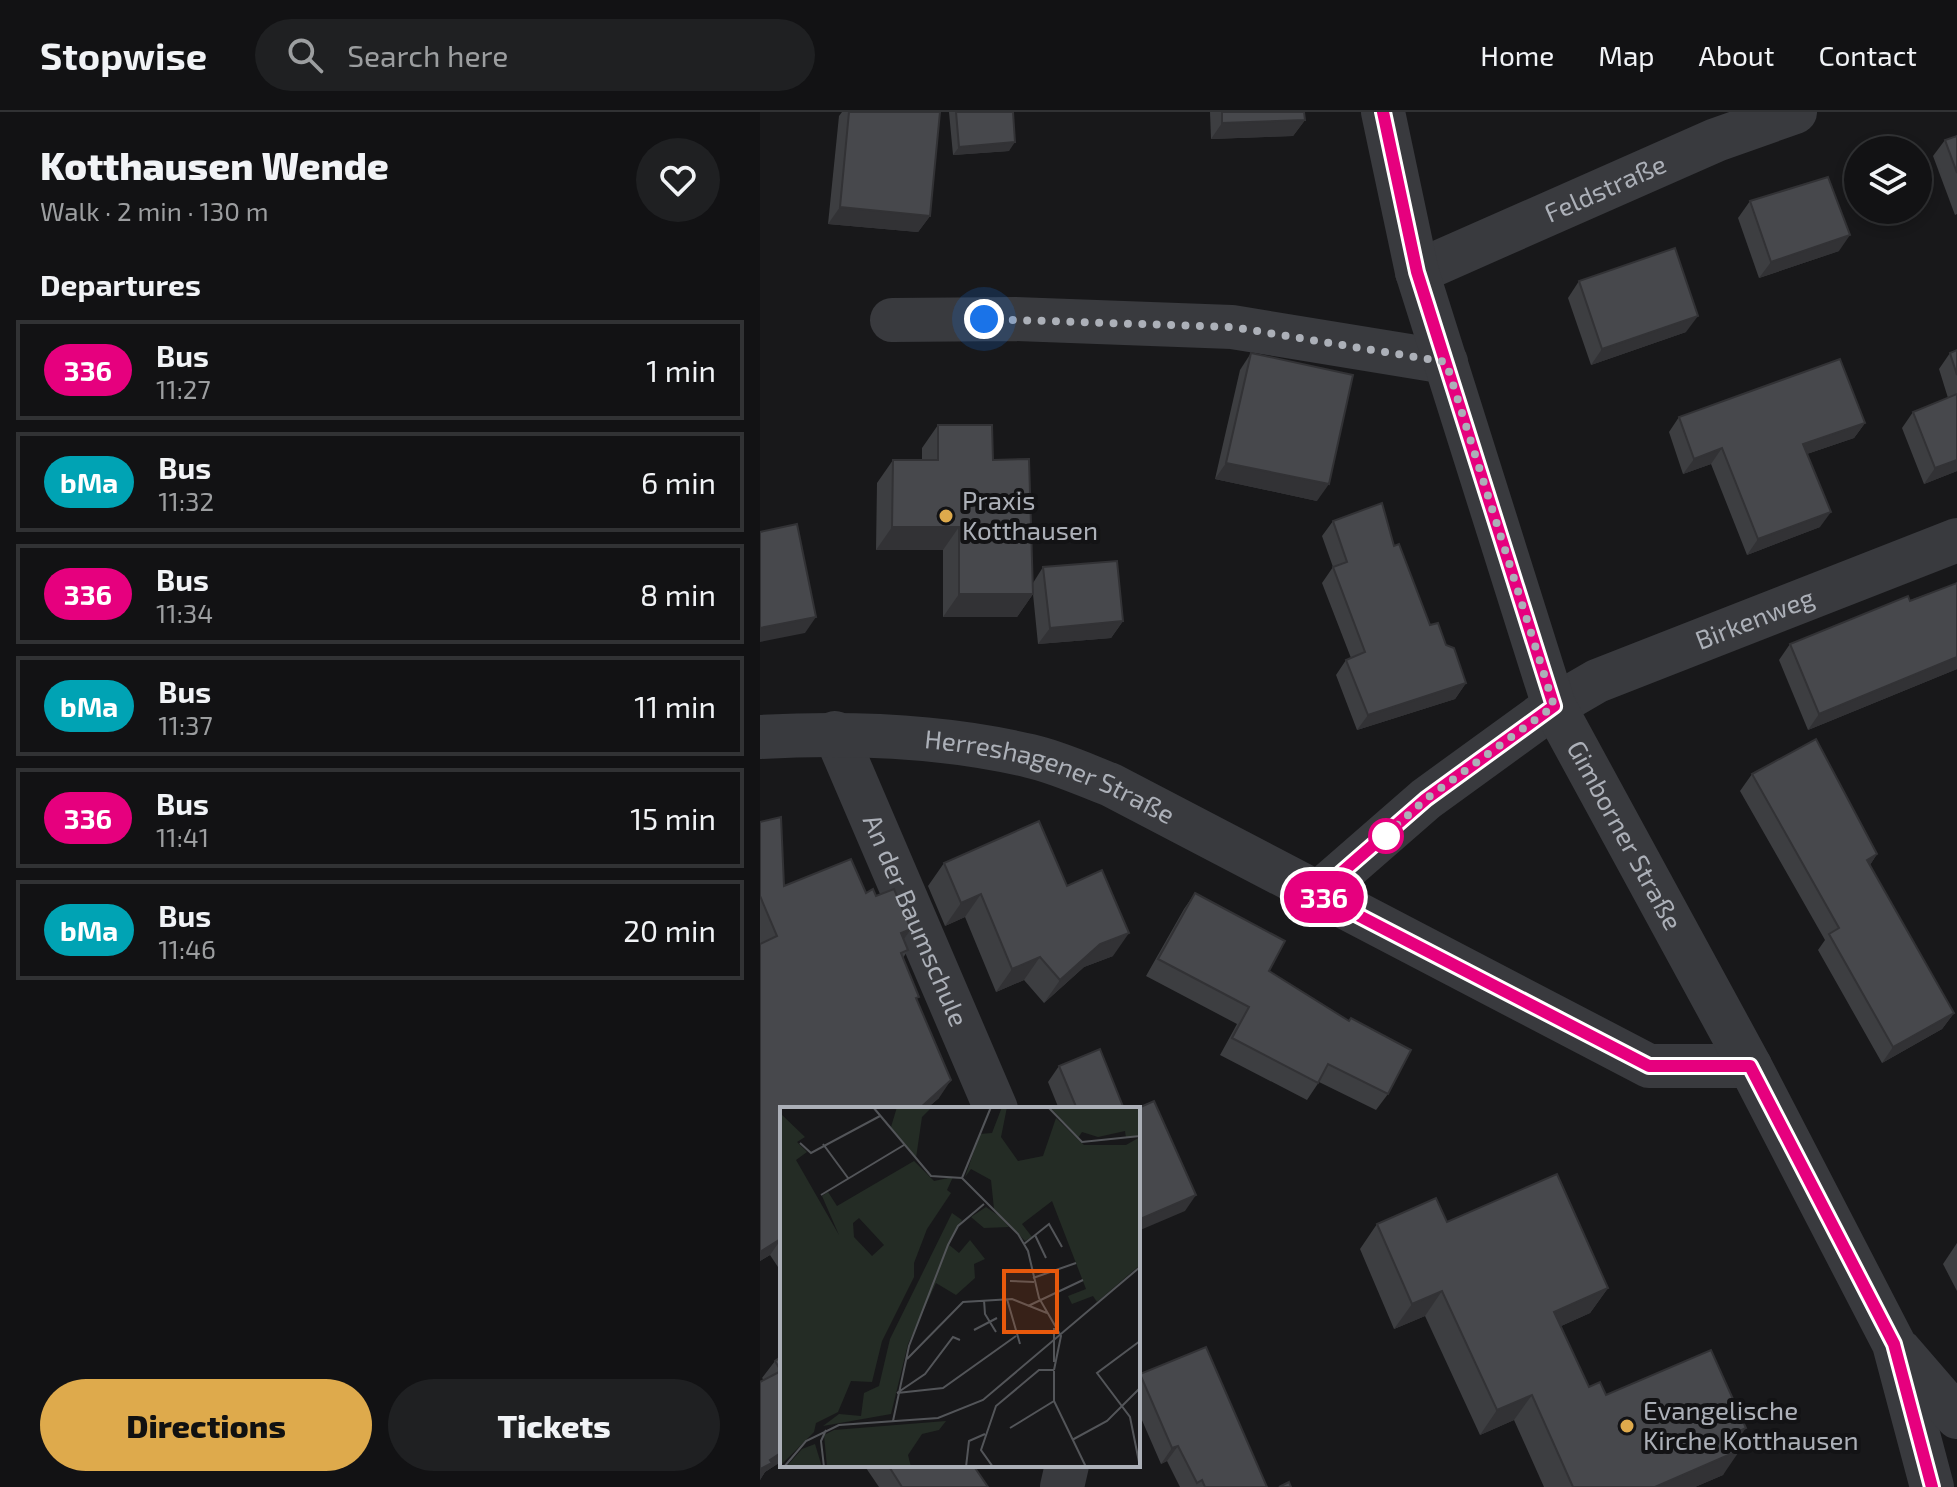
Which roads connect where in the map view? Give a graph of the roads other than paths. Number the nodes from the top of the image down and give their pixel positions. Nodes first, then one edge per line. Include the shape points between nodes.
1 (1383, 112) edge
2 (1795, 112) edge
3 (1417, 272) junction
4 (892, 320) dead end
5 (1446, 362) junction
6 (1957, 540) edge
7 (1554, 706) junction
8 (835, 733) junction
9 (760, 737) edge
10 (1317, 894) junction
11 (1750, 1066) junction
12 (995, 1107) edge
13 (1894, 1344) junction
14 (1957, 1417) edge
15 (1067, 1467) edge
16 (1062, 1487) edge
17 (1932, 1487) edge

1 - 3 street, Gimborner Straße
2 - 3 street, Feldstraße via 1716,140
3 - 5 street, Gimborner Straße
4 - 5 street via 1232,327
5 - 7 street, Gimborner Straße
6 - 7 street, Birkenweg via 1597,681
7 - 10 street via 1426,799
7 - 11 street, Gimborner Straße
8 - 9 street, Herreshagener Straße
8 - 10 street, Herreshagener Straße via 938,740 1032,756 1111,785
8 - 12 street, An der Baumschule
10 - 11 street, Herreshagener Straße via 1649,1066
11 - 13 street, Gimborner Straße
13 - 14 street, Gimborner Straße
13 - 17 street, Gimborner Straße
15 - 16 street

